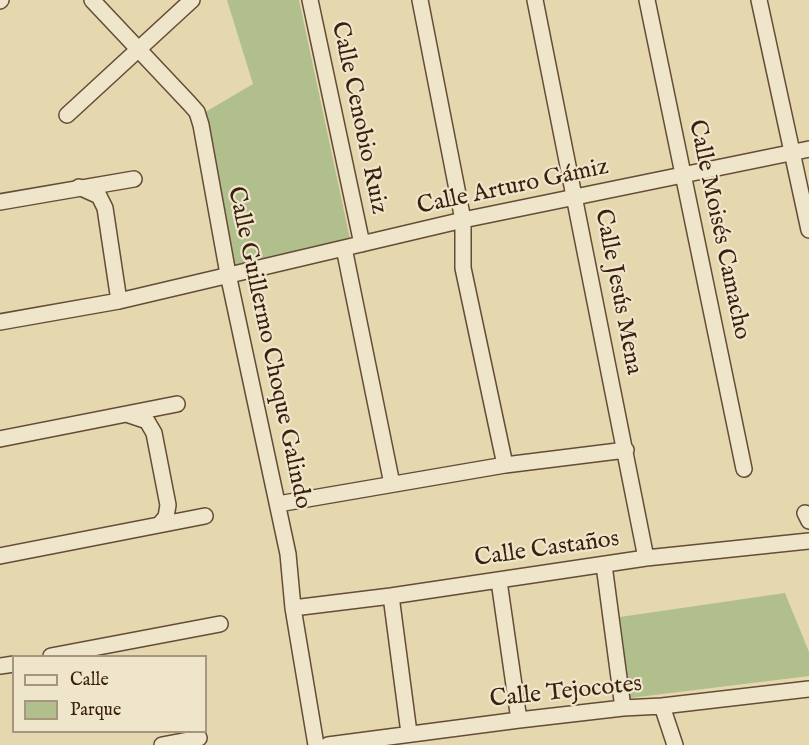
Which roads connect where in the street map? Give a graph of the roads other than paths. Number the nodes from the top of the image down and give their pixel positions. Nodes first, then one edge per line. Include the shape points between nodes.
1 (92, 0) edge
2 (192, 0) edge
3 (310, 0) edge
4 (420, 0) edge
5 (535, 0) edge
6 (647, 0) edge
7 (759, 0) edge
8 (140, 49) junction
9 (67, 116) dead end
10 (809, 149) edge
11 (792, 152) junction
12 (685, 176) junction
13 (134, 179) dead end
14 (79, 187) junction
15 (575, 198) junction
16 (0, 202) edge
17 (464, 220) junction
18 (809, 230) edge
19 (363, 244) junction
20 (344, 248) junction
21 (228, 274) junction
22 (119, 301) junction
23 (0, 322) edge
24 (177, 404) dead end
25 (128, 415) junction
26 (0, 439) edge
27 (626, 450) junction
28 (505, 465) junction
29 (744, 469) dead end
30 (392, 484) junction
31 (278, 504) junction
32 (205, 516) dead end
33 (159, 525) junction
34 (809, 541) edge
35 (0, 556) edge
36 (646, 558) junction
37 (604, 566) junction
38 (499, 581) junction
39 (391, 596) junction
40 (293, 608) junction
41 (220, 624) dead end
42 (61, 655) edge
43 (809, 689) edge
44 (662, 706) junction
45 (623, 708) junction
46 (519, 720) junction
47 (409, 733) junction
48 (199, 738) edge
49 (162, 745) edge
50 (316, 745) edge
51 (328, 745) edge
52 (675, 745) edge

1 - 8 street, Calle Guillermo Choque Galindo
2 - 8 street
3 - 19 street, Calle Cenobio Ruiz
4 - 17 street
5 - 15 street, Calle Jesús Mena
6 - 12 street, Calle Moisés Camacho
7 - 11 street
8 - 9 street
8 - 21 street, Calle Guillermo Choque Galindo via 197,112
10 - 11 street, Calle Arturo Gámiz
11 - 12 street, Calle Arturo Gámiz
11 - 18 street
12 - 15 street, Calle Arturo Gámiz
12 - 29 street, Calle Moisés Camacho
13 - 14 street
14 - 16 street
14 - 22 street via 99,196 105,208
15 - 17 street, Calle Arturo Gámiz
15 - 27 street, Calle Jesús Mena
17 - 19 street, Calle Arturo Gámiz
17 - 28 street via 463,268
19 - 20 street, Calle Arturo Gámiz
20 - 21 street, Calle Arturo Gámiz
20 - 30 street
21 - 22 street, Calle Arturo Gámiz
21 - 31 street, Calle Guillermo Choque Galindo
22 - 23 street, Calle Arturo Gámiz
24 - 25 street
25 - 26 street
25 - 33 street via 147,421 154,433 168,505 166,517
27 - 28 street
27 - 36 street, Calle Jesús Mena
28 - 30 street
30 - 31 street
31 - 40 street, Calle Guillermo Choque Galindo
32 - 33 street
33 - 35 street
34 - 36 street, Calle Castaños
36 - 37 street, Calle Castaños
37 - 38 street, Calle Castaños
37 - 45 street
38 - 39 street, Calle Castaños
38 - 46 street
39 - 40 street, Calle Castaños
39 - 47 street
40 - 50 street, Calle Guillermo Choque Galindo
41 - 42 street
43 - 44 street, Calle Tejocotes
44 - 45 street, Calle Tejocotes
44 - 52 street
45 - 46 street, Calle Tejocotes
46 - 47 street, Calle Tejocotes
47 - 51 street, Calle Tejocotes
48 - 49 street

